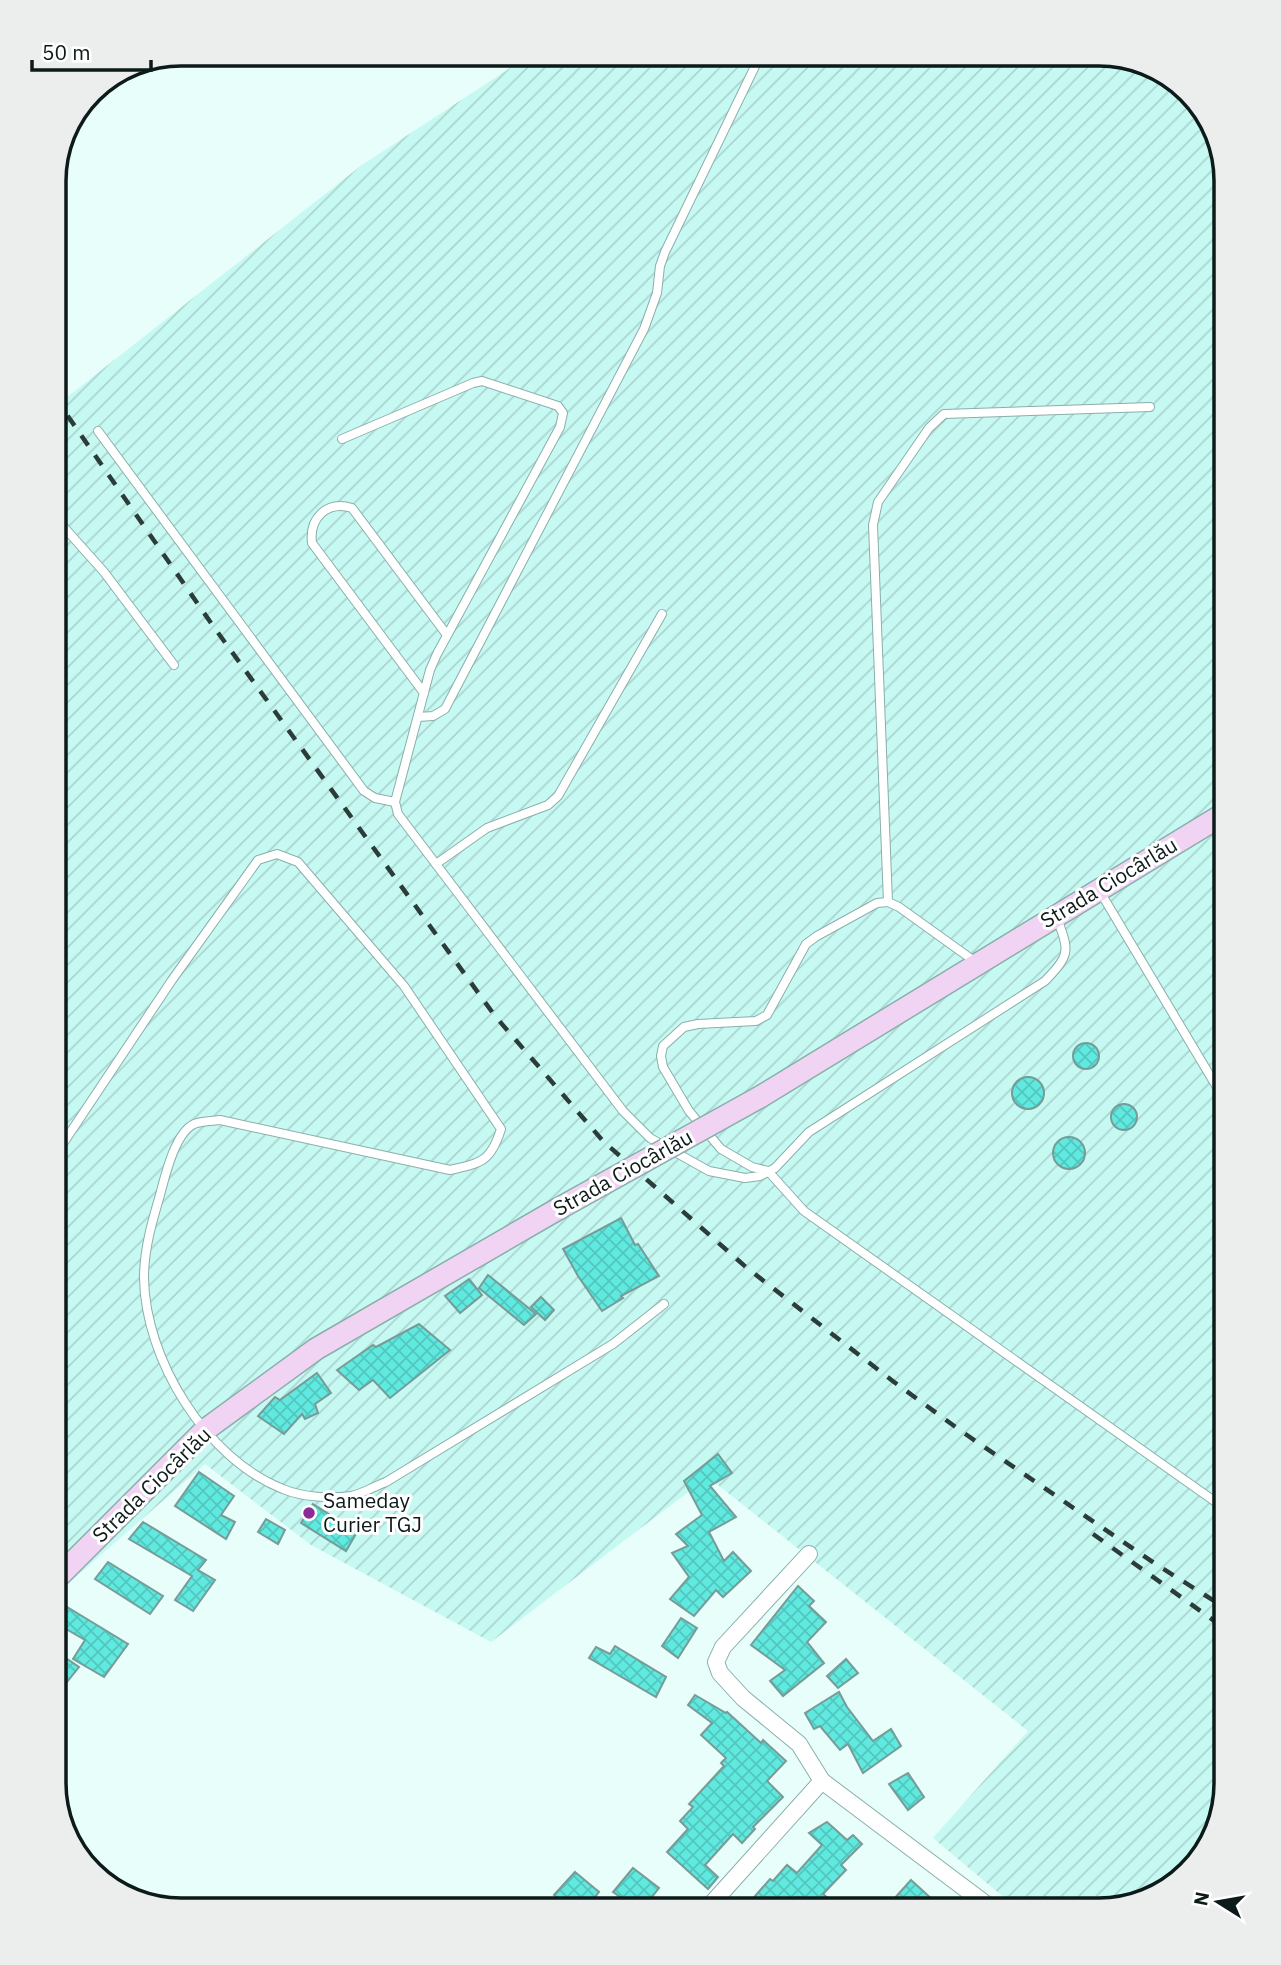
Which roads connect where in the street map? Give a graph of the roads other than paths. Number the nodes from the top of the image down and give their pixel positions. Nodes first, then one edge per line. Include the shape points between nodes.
1 (755, 67) edge
2 (1150, 407) dead end
3 (98, 431) dead end
4 (342, 439) dead end
5 (67, 530) edge
6 (662, 614) dead end
7 (447, 635) junction
8 (174, 665) dead end
9 (424, 693) junction
10 (418, 718) junction
11 (395, 802) junction
12 (1214, 820) edge
13 (436, 864) junction
14 (1098, 889) junction
15 (888, 902) junction
16 (1056, 915) junction
17 (977, 963) junction
18 (1214, 1082) edge
19 (66, 1138) edge
20 (768, 1171) junction
21 (664, 1304) dead end
22 (205, 1430) junction
23 (1214, 1501) edge
24 (809, 1554) dead end
25 (66, 1569) edge
26 (822, 1781) junction
27 (717, 1898) edge
28 (979, 1898) edge

1 - 10 lane via 665,252 644,328 445,709
2 - 15 lane via 944,414 929,428 878,502 873,525
3 - 11 lane via 364,791
4 - 7 lane via 482,381 558,406 563,413 560,427
5 - 8 lane
6 - 13 lane via 558,796 548,805 487,828
7 - 9 lane
7 - 9 lane via 352,508 331,507 315,521 310,530 312,543
9 - 10 lane
10 - 11 lane
11 - 13 lane via 398,814
12 - 14 main road, Strada Ciocârlău
13 - 20 lane via 636,1126 709,1171 745,1178
14 - 16 main road, Strada Ciocârlău
14 - 18 lane
15 - 17 lane
15 - 20 lane via 877,903 806,944 767,1015 756,1021 684,1027 663,1046 663,1067 689,1111 721,1149
16 - 17 main road, Strada Ciocârlău
16 - 20 lane via 1066,953 1045,981 809,1132
17 - 22 main road, Strada Ciocârlău, bridge via 760,1097 316,1349
19 - 22 lane via 258,860 277,854 298,862 404,986 501,1129 495,1150 476,1164 450,1170 220,1120 193,1125 179,1140 166,1171 148,1238 144,1278 149,1314 167,1374
20 - 23 lane via 804,1211
21 - 22 lane via 613,1344 386,1482 353,1496 285,1490 234,1459
22 - 25 main road, Strada Ciocârlău
24 - 26 street via 723,1647 716,1662 743,1698 799,1744
26 - 27 street
26 - 28 street

